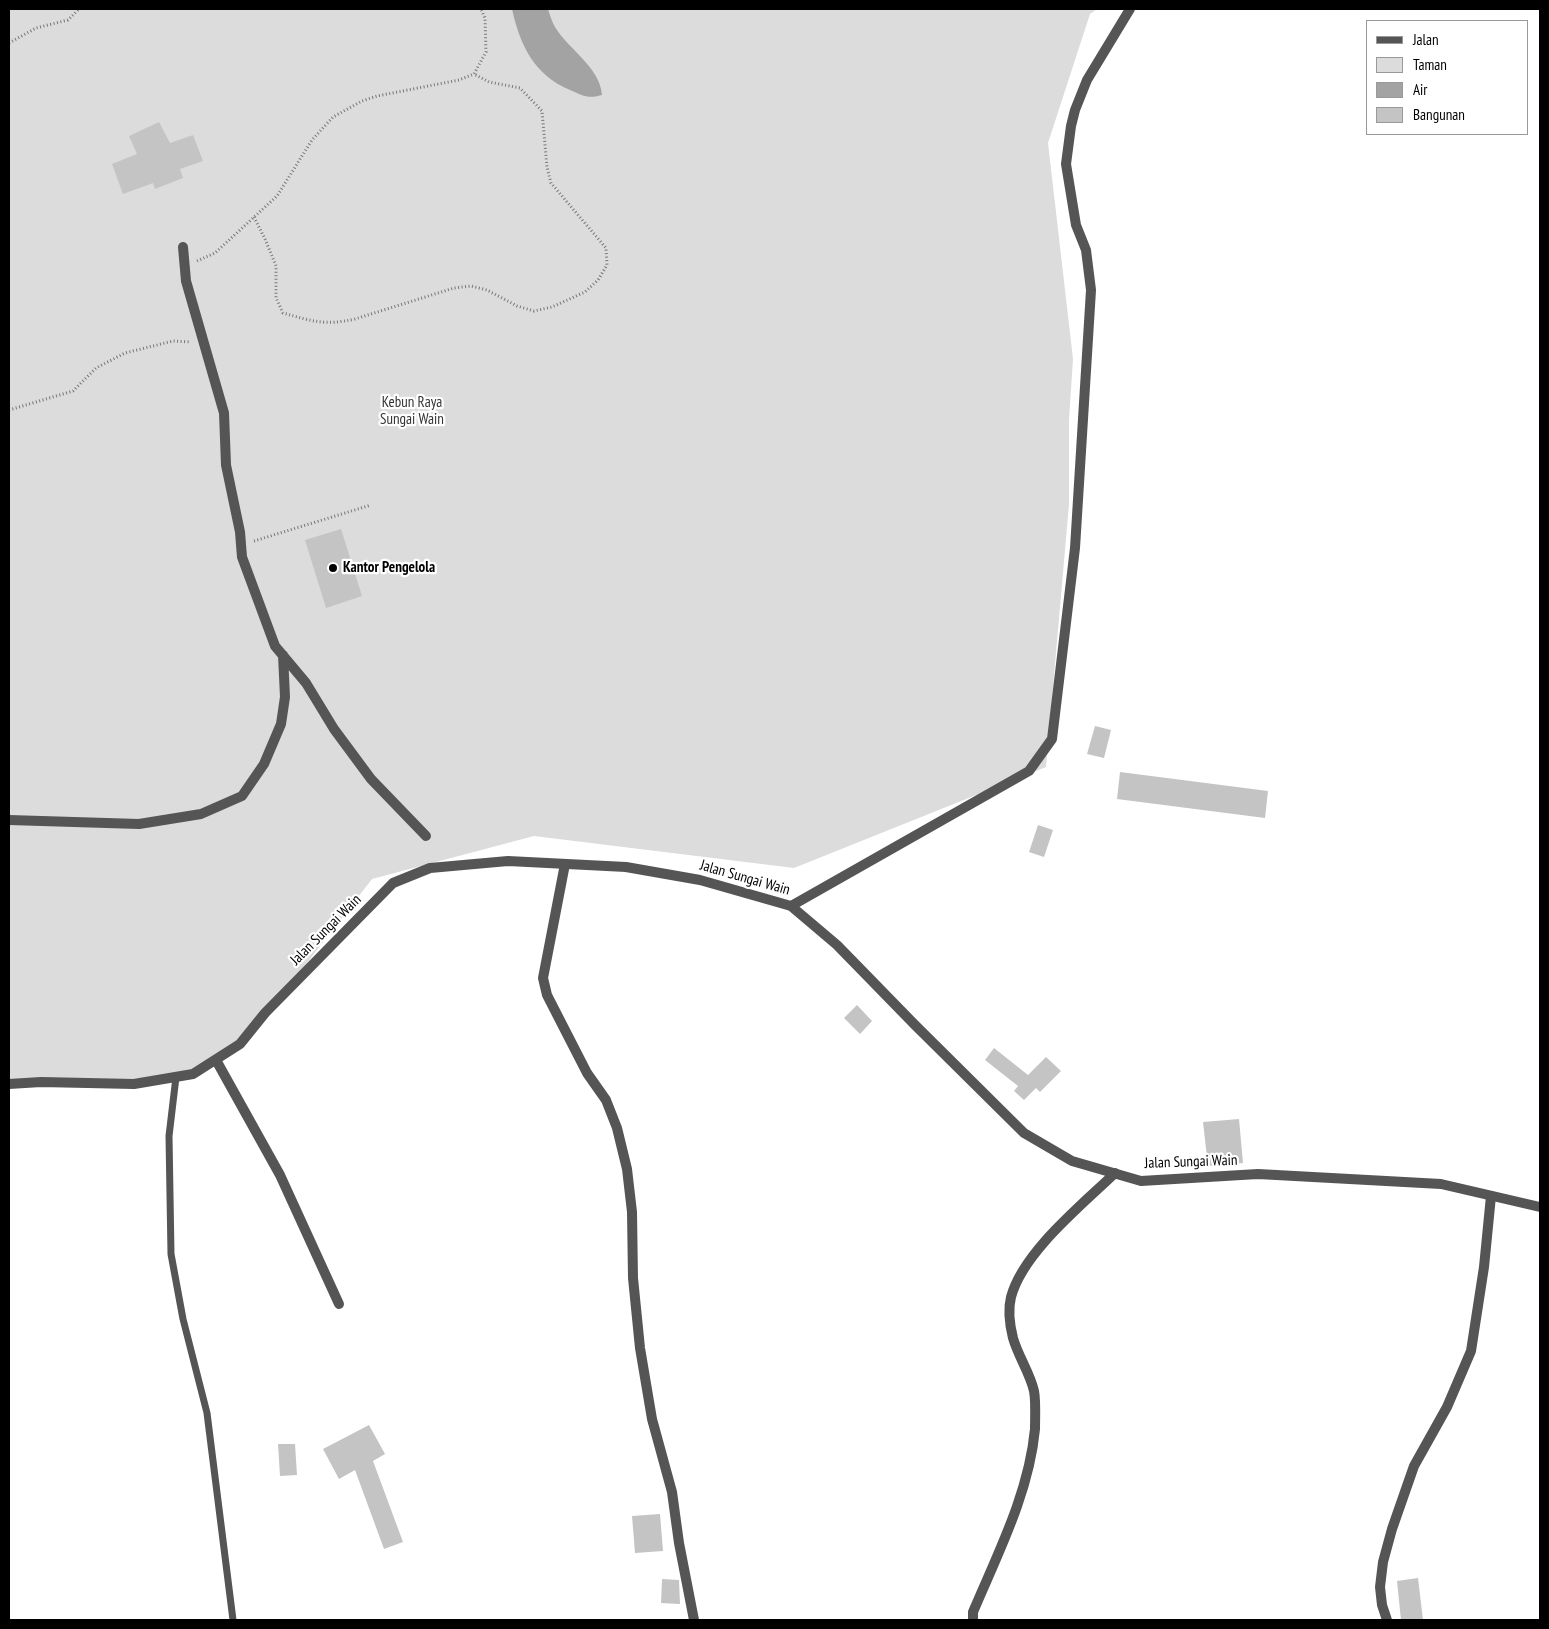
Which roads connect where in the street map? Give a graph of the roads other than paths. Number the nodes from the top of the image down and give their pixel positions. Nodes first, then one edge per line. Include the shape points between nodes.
1 (1130, 9) edge
2 (183, 247) dead end
3 (283, 655) junction
4 (9, 820) edge
5 (426, 836) dead end
6 (565, 864) junction
7 (791, 906) junction
8 (216, 1060) junction
9 (176, 1077) junction
10 (9, 1084) edge
11 (1115, 1173) junction
12 (1491, 1196) junction
13 (1540, 1207) edge
14 (339, 1304) dead end
15 (233, 1620) edge
16 (694, 1620) edge
17 (972, 1620) edge
18 (1387, 1620) edge

1 - 7 street via 1087,80 1071,126 1066,164 1076,225 1086,250 1091,290 1075,548 1052,739 1029,772
2 - 3 street via 186,281 224,412 226,465 242,557 275,646
3 - 4 street via 285,697 281,724 264,764 242,796 201,814 140,824
3 - 5 street via 372,779
6 - 7 street, Jalan Sungai Wain via 626,867 700,880
6 - 8 street, Jalan Sungai Wain via 508,861 430,868 393,883 265,1013 240,1044
6 - 16 street via 543,978 547,995 606,1100 627,1169 640,1348 652,1419 672,1492
7 - 11 street, Jalan Sungai Wain via 837,945 1024,1133 1072,1161
8 - 9 street, Jalan Sungai Wain via 192,1074
8 - 14 street via 280,1175
9 - 10 street, Jalan Sungai Wain via 134,1084
9 - 15 lane via 169,1136 170,1254 207,1413
11 - 12 street, Jalan Sungai Wain via 1141,1180 1258,1174 1441,1184
11 - 17 street via 1063,1222 1028,1262 1016,1282 1010,1318 1013,1338 1034,1392 1035,1428 1030,1464 1014,1515
12 - 13 street, Jalan Sungai Wain
12 - 18 street via 1471,1351 1447,1407 1414,1466 1383,1562 1380,1587

